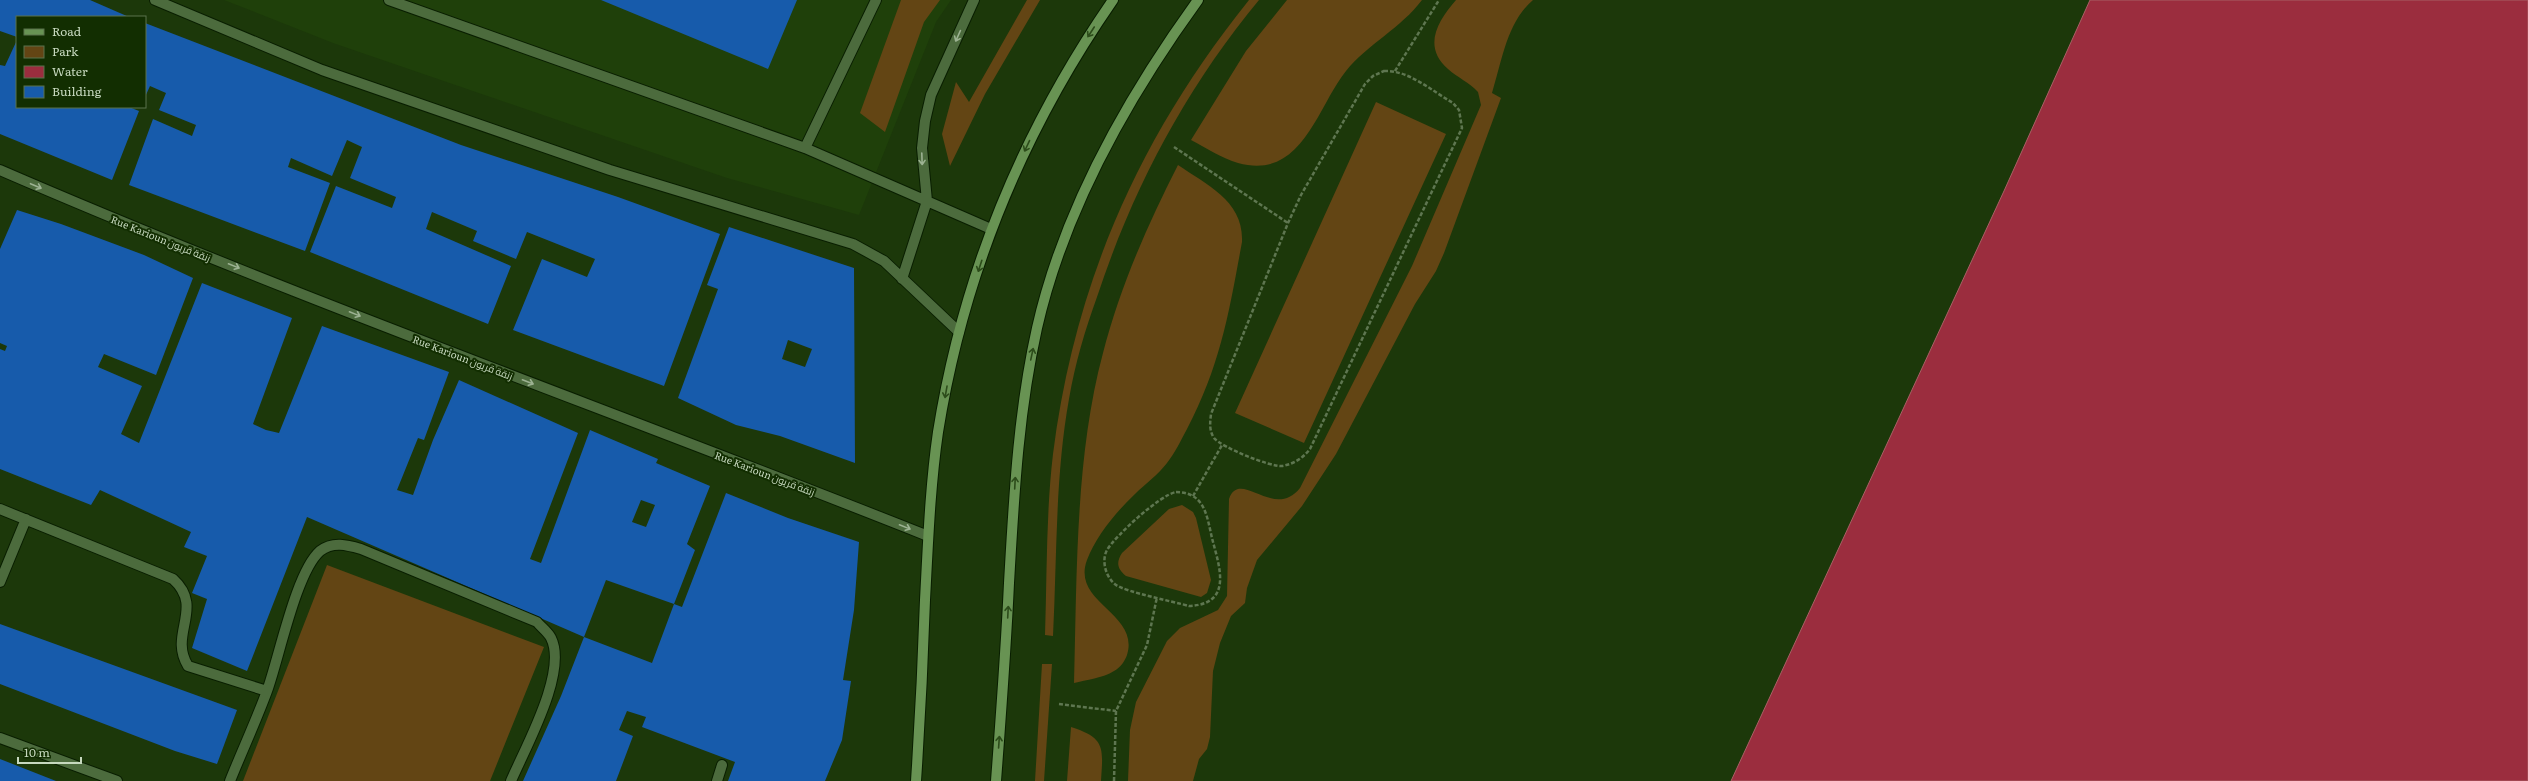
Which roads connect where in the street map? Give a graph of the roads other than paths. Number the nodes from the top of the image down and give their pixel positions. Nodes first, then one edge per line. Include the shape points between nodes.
1 (155, 0) edge
2 (389, 0) edge
3 (876, 0) edge
4 (974, 0) edge
5 (1113, 0) edge
6 (1198, 0) edge
7 (805, 148) junction
8 (0, 170) edge
9 (927, 202) junction
10 (991, 229) junction
11 (902, 279) junction
12 (959, 332) junction
13 (0, 509) edge
14 (26, 518) junction
15 (928, 536) junction
16 (0, 582) edge
17 (267, 691) junction
18 (0, 738) edge
19 (722, 765) dead end
20 (118, 781) edge
21 (230, 781) edge
22 (511, 781) edge
23 (716, 781) edge
24 (916, 781) edge
25 (996, 781) edge

1 - 11 street via 322,70 610,170 854,244 884,261
2 - 7 street
3 - 7 street
4 -> 9 street via 931,95 922,148
5 -> 10 main road via 1062,80 1036,128
25 -> 6 main road via 1017,450 1037,326 1055,266 1077,207 1104,150 1168,41
7 - 9 street
8 -> 15 street, Rue Karioun زنقة قريون via 100,213 437,347
9 - 10 street
9 - 11 street
10 -> 12 main road
11 - 12 street
12 -> 15 main road via 938,433
13 - 14 street
14 - 16 street
14 - 17 street via 173,579 182,587 187,599 188,612 180,648 188,666
15 - 24 main road
17 - 21 street
17 - 22 street via 300,587 319,552 328,546 341,544 361,549 537,622 551,638 555,671 550,690
18 - 20 street
19 - 23 street

